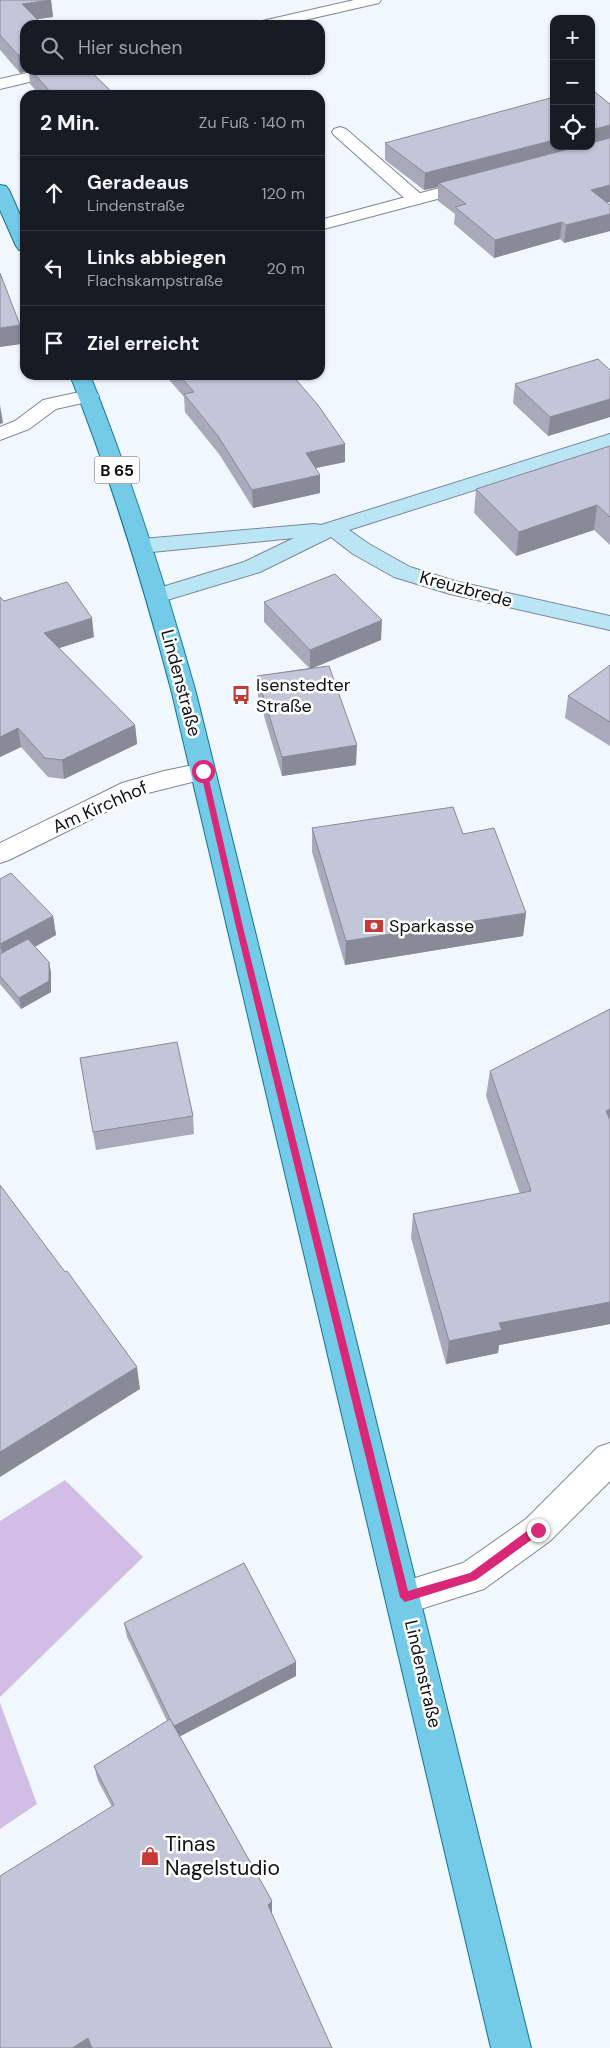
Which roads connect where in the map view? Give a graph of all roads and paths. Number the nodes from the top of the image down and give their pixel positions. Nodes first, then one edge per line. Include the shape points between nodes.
1 (374, 0) edge
2 (284, 20) edge
3 (39, 75) edge
4 (0, 84) edge
5 (340, 132) dead end
6 (490, 180) edge
7 (0, 190) edge
8 (416, 199) junction
9 (325, 224) edge
10 (20, 235) edge
11 (82, 380) edge
12 (89, 396) junction
13 (0, 434) edge
14 (610, 440) edge
15 (333, 528) junction
16 (142, 546) junction
17 (157, 596) junction
18 (610, 623) edge
19 (203, 771) junction
20 (0, 854) edge
21 (610, 1458) edge
22 (405, 1597) junction
23 (512, 2048) edge

1 - 2 street
3 - 4 street
5 - 8 street
6 - 8 street
7 - 10 main road
8 - 9 street
11 - 12 main road, Lindenstraße / B 65
12 - 13 street via 50,404 22,425
12 - 16 main road, Lindenstraße / B 65
14 - 15 main road
15 - 16 main road
15 - 17 main road via 252,567
15 - 18 main road, Kreuzbrede via 402,572 450,587
16 - 17 main road, Lindenstraße / B 65
17 - 19 main road, Lindenstraße / B 65 via 189,707
19 - 20 street, Am Kirchhof via 131,789
19 - 22 main road, Lindenstraße / B 65
21 - 22 street via 538,1530 472,1577
22 - 23 main road, Lindenstraße / B 65

